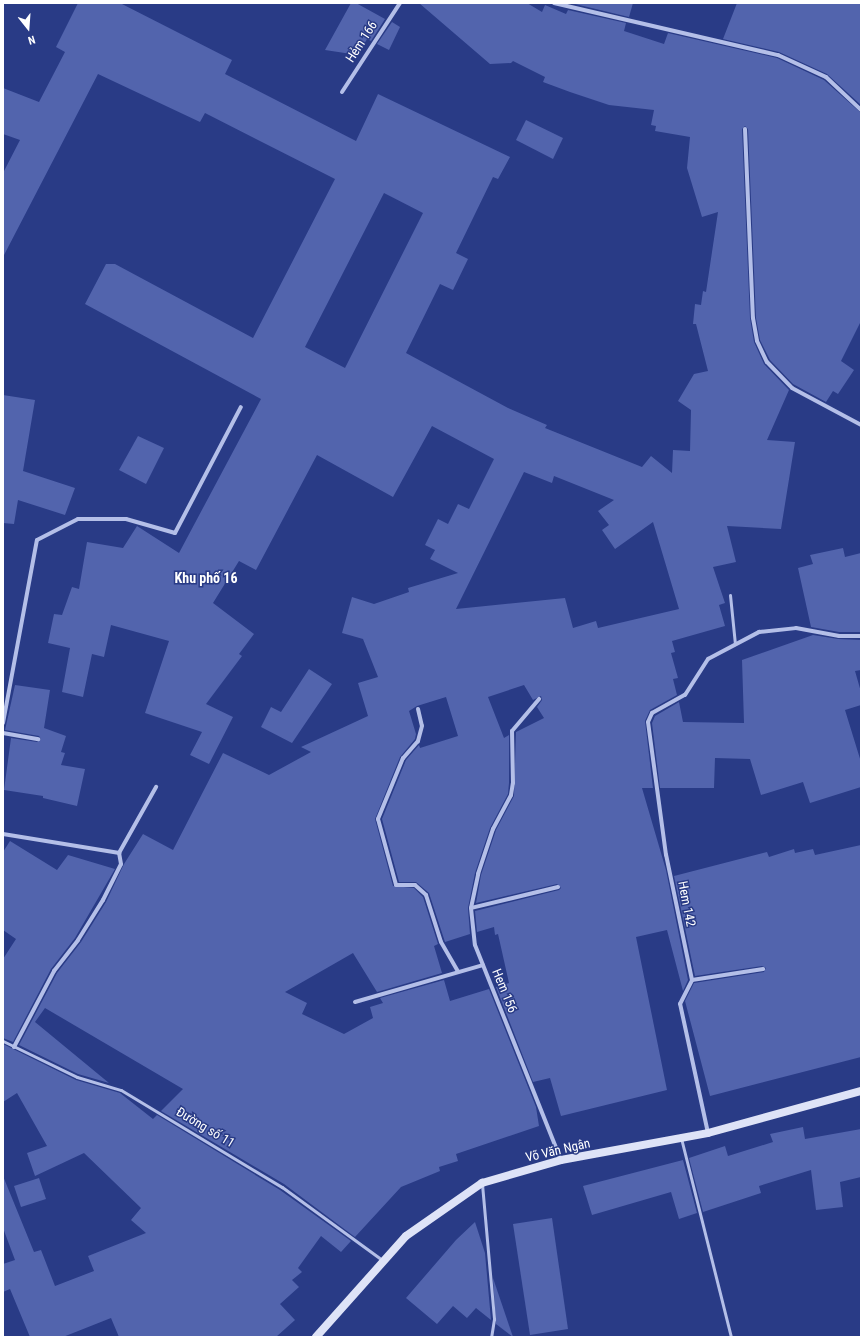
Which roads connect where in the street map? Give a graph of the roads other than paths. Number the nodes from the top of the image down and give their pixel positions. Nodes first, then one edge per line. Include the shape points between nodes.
1 (400, 3) edge
2 (554, 3) edge
3 (342, 92) dead end
4 (861, 110) edge
5 (745, 129) dead end
6 (241, 407) dead end
7 (861, 425) edge
8 (730, 595) dead end
9 (861, 636) edge
10 (735, 644) junction
11 (539, 699) dead end
12 (418, 709) dead end
13 (3, 723) edge
14 (3, 733) edge
15 (38, 739) dead end
16 (156, 787) dead end
17 (3, 834) edge
18 (119, 853) junction
19 (558, 886) dead end
20 (471, 908) junction
21 (483, 966) junction
22 (763, 969) dead end
23 (458, 972) junction
24 (692, 980) junction
25 (354, 1002) dead end
26 (3, 1041) edge
27 (14, 1047) junction
28 (861, 1090) edge
29 (708, 1132) junction
30 (682, 1138) junction
31 (561, 1160) junction
32 (482, 1183) junction
33 (382, 1260) junction
34 (316, 1337) edge
35 (491, 1337) edge
36 (731, 1337) edge

1 - 3 street, Hẻm 166
2 - 4 street via 778,55 826,77
5 - 7 street via 753,318 757,341 767,362 792,388
6 - 13 street via 175,533 126,519 78,519 37,540
8 - 10 lane
9 - 10 street via 840,636 796,628 759,632
10 - 24 street, Hem 142 via 708,659 685,694 652,713 648,722 666,855
11 - 20 street, Hem 156 via 512,731 513,783 480,866
12 - 23 street via 422,726 418,741 403,758 378,819 396,885 414,885 426,895 441,942
14 - 15 street
16 - 18 street
17 - 18 street
18 - 27 street via 121,864 103,900 78,940 54,971
19 - 20 street
20 - 21 street, Hem 156 via 475,945
21 - 23 street
21 - 31 street, Hem 156
22 - 24 street
23 - 25 street
24 - 29 street via 680,1004
26 - 27 lane, Đường số 11
27 - 33 lane, Đường số 11 via 77,1076 122,1090 282,1187
28 - 29 main road, Võ Văn Ngân
29 - 30 main road, Võ Văn Ngân
30 - 31 main road, Võ Văn Ngân
30 - 36 lane
31 - 32 main road, Võ Văn Ngân
32 - 33 main road, Võ Văn Ngân via 406,1236
32 - 35 lane via 494,1319
33 - 34 main road, Võ Văn Ngân

